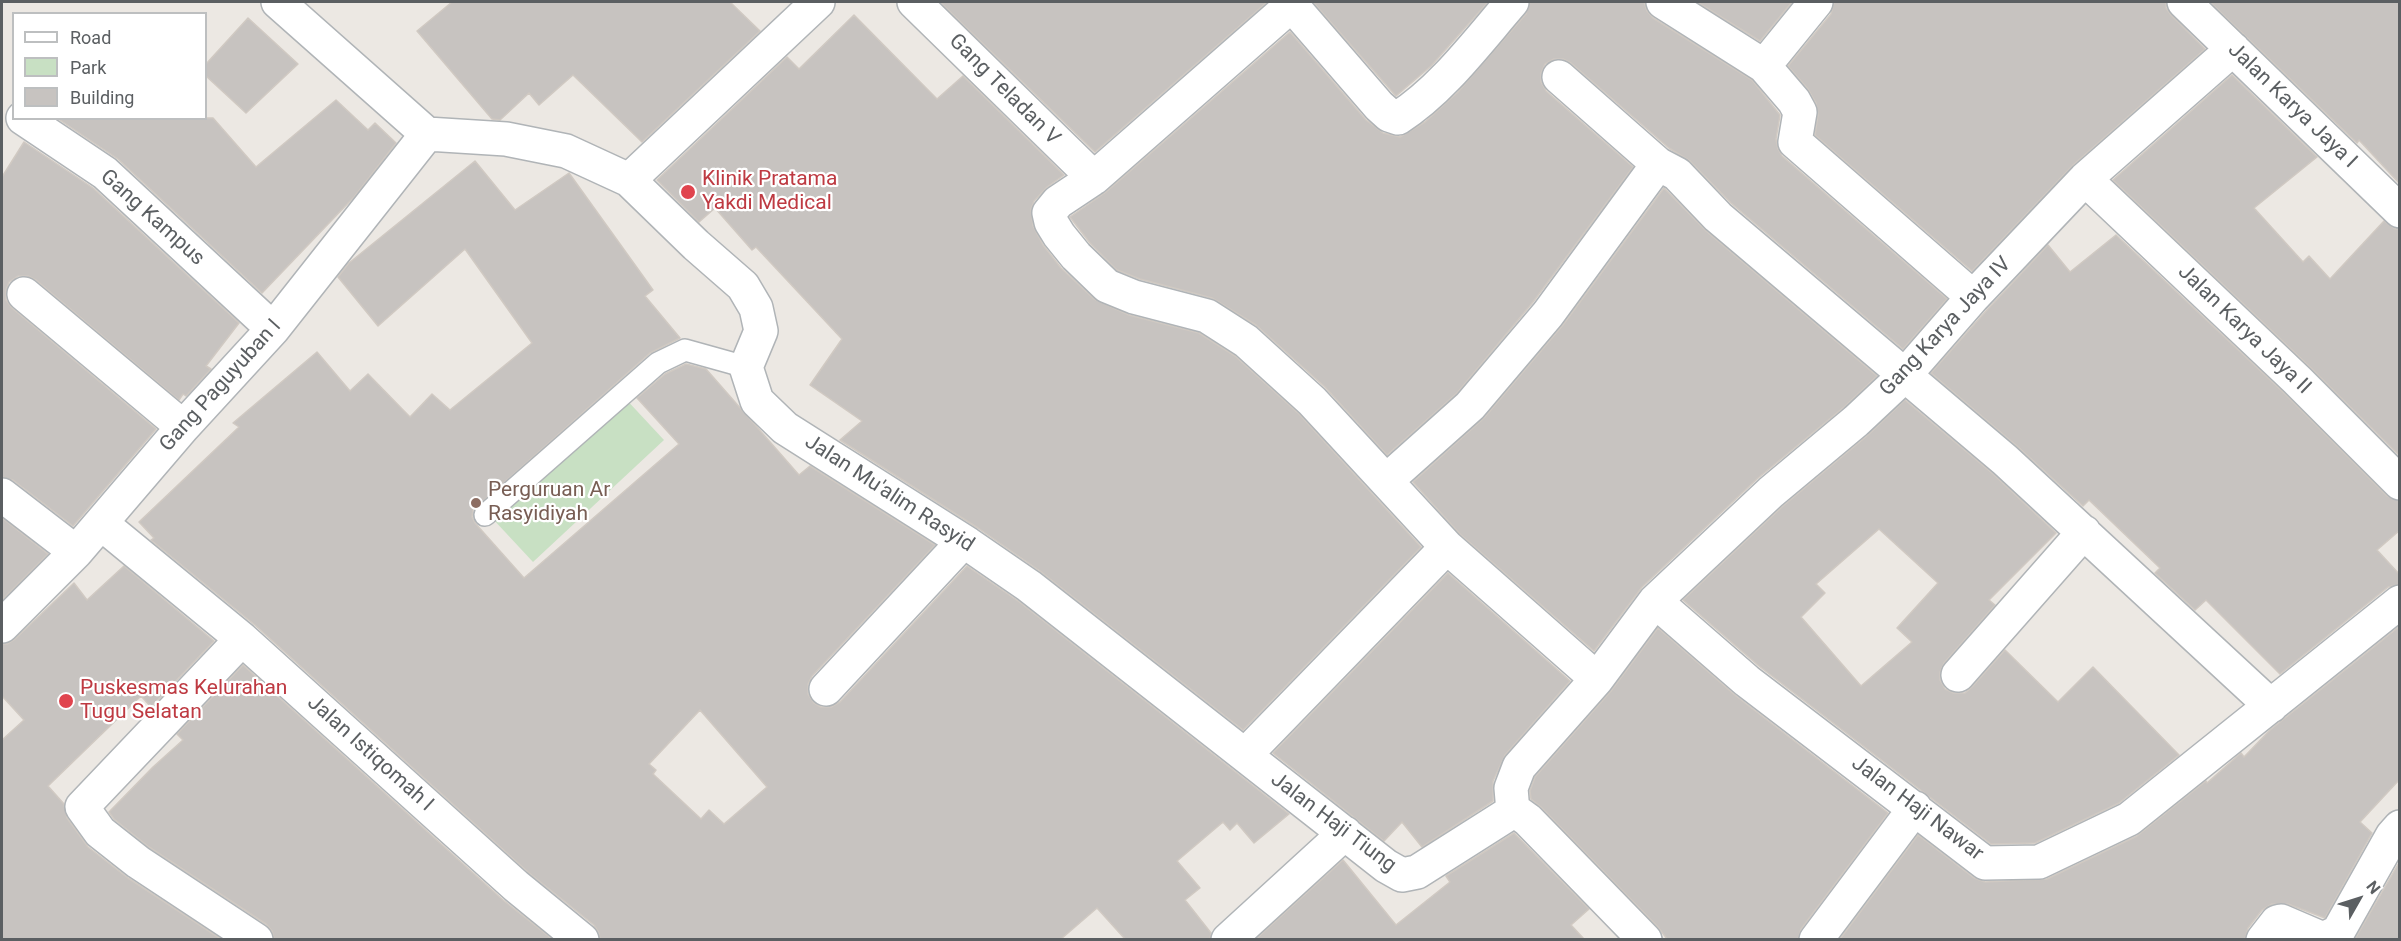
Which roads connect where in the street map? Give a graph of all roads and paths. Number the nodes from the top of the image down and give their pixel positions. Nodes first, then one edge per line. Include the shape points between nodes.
1 (278, 2) edge
2 (818, 2) edge
3 (914, 2) edge
4 (1512, 2) edge
5 (1664, 2) edge
6 (1816, 2) edge
7 (2184, 2) edge
8 (1292, 3) edge
9 (2233, 49) junction
10 (1764, 66) junction
11 (1559, 77) dead end
12 (25, 120) edge
13 (427, 134) junction
14 (1658, 164) junction
15 (1094, 178) junction
16 (2085, 179) junction
17 (629, 180) junction
18 (2400, 211) edge
19 (24, 294) dead end
20 (1973, 297) junction
21 (273, 329) junction
22 (746, 367) junction
23 (1904, 376) junction
24 (183, 427) junction
25 (1386, 481) junction
26 (2400, 483) edge
27 (2, 495) edge
28 (485, 515) dead end
29 (102, 524) junction
30 (2084, 532) junction
31 (963, 542) junction
32 (1447, 547) junction
33 (76, 552) junction
34 (1655, 601) junction
35 (2400, 602) edge
36 (2, 626) edge
37 (242, 639) junction
38 (1958, 675) dead end
39 (1597, 678) junction
40 (826, 690) dead end
41 (2271, 706) junction
42 (1245, 755) junction
43 (1915, 808) junction
44 (1512, 812) junction
45 (2400, 828) edge
46 (1345, 833) junction
47 (256, 939) edge
48 (582, 939) edge
49 (1228, 939) edge
50 (1645, 939) edge
51 (1815, 939) edge
52 (2263, 939) edge

1 - 13 street
2 - 17 street
3 - 15 street, Gang Teladan V
4 - 8 street via 1459,63 1398,118 1379,106
5 - 10 street
6 - 10 street
7 - 9 street, Jalan Karya Jaya I
8 - 15 street
9 - 16 street, Gang Karya Jaya IV
9 - 18 street, Jalan Karya Jaya I
10 - 20 street via 1800,112 1795,142
11 - 14 street
12 - 21 street, Gang Kampus via 105,173
13 - 17 street via 506,139 566,151
13 - 21 street, Gang Paguyuban I
14 - 23 street via 1677,174 1718,217
14 - 25 street via 1548,314 1470,406
15 - 25 street via 1058,202 1049,213 1051,222 1076,256 1107,286 1207,316 1246,341 1312,401
16 - 20 street, Gang Karya Jaya IV
16 - 26 street, Jalan Karya Jaya II
17 - 22 street via 743,286 756,308 761,331
19 - 24 street
20 - 23 street, Gang Karya Jaya IV
21 - 24 street, Gang Paguyuban I
22 - 28 lane via 685,350 658,363
22 - 31 street, Jalan Mu'alim Rasyid via 757,401 785,428
23 - 30 street
23 - 34 street, Gang Karya Jaya IV via 1771,492
24 - 29 street, Gang Paguyuban I
25 - 32 street
27 - 33 street
29 - 33 street, Gang Paguyuban I
29 - 37 street, Jalan Istiqomah I
30 - 38 street
30 - 41 street
31 - 40 street
31 - 42 street, Jalan Mu'alim Rasyid via 1029,586
32 - 39 street
32 - 42 street
33 - 36 street, Gang Paguyuban I
34 - 39 street, Gang Karya Jaya IV
34 - 43 street, Jalan Haji Nawar via 1747,681
35 - 41 street, Jalan Haji Nawar
37 - 47 street via 82,807 100,832 138,862
37 - 48 street, Jalan Istiqomah I via 516,886
39 - 44 street, Gang Karya Jaya IV via 1519,767 1511,788
41 - 43 street, Jalan Haji Nawar via 2129,819 2039,862 1985,863
42 - 46 street, Jalan Haji Tiung
43 - 51 street
44 - 46 street, Jalan Haji Tiung via 1418,872 1402,875
44 - 50 street via 1528,820
45 - 52 street via 2338,932 2323,939 2281,921
46 - 49 street

